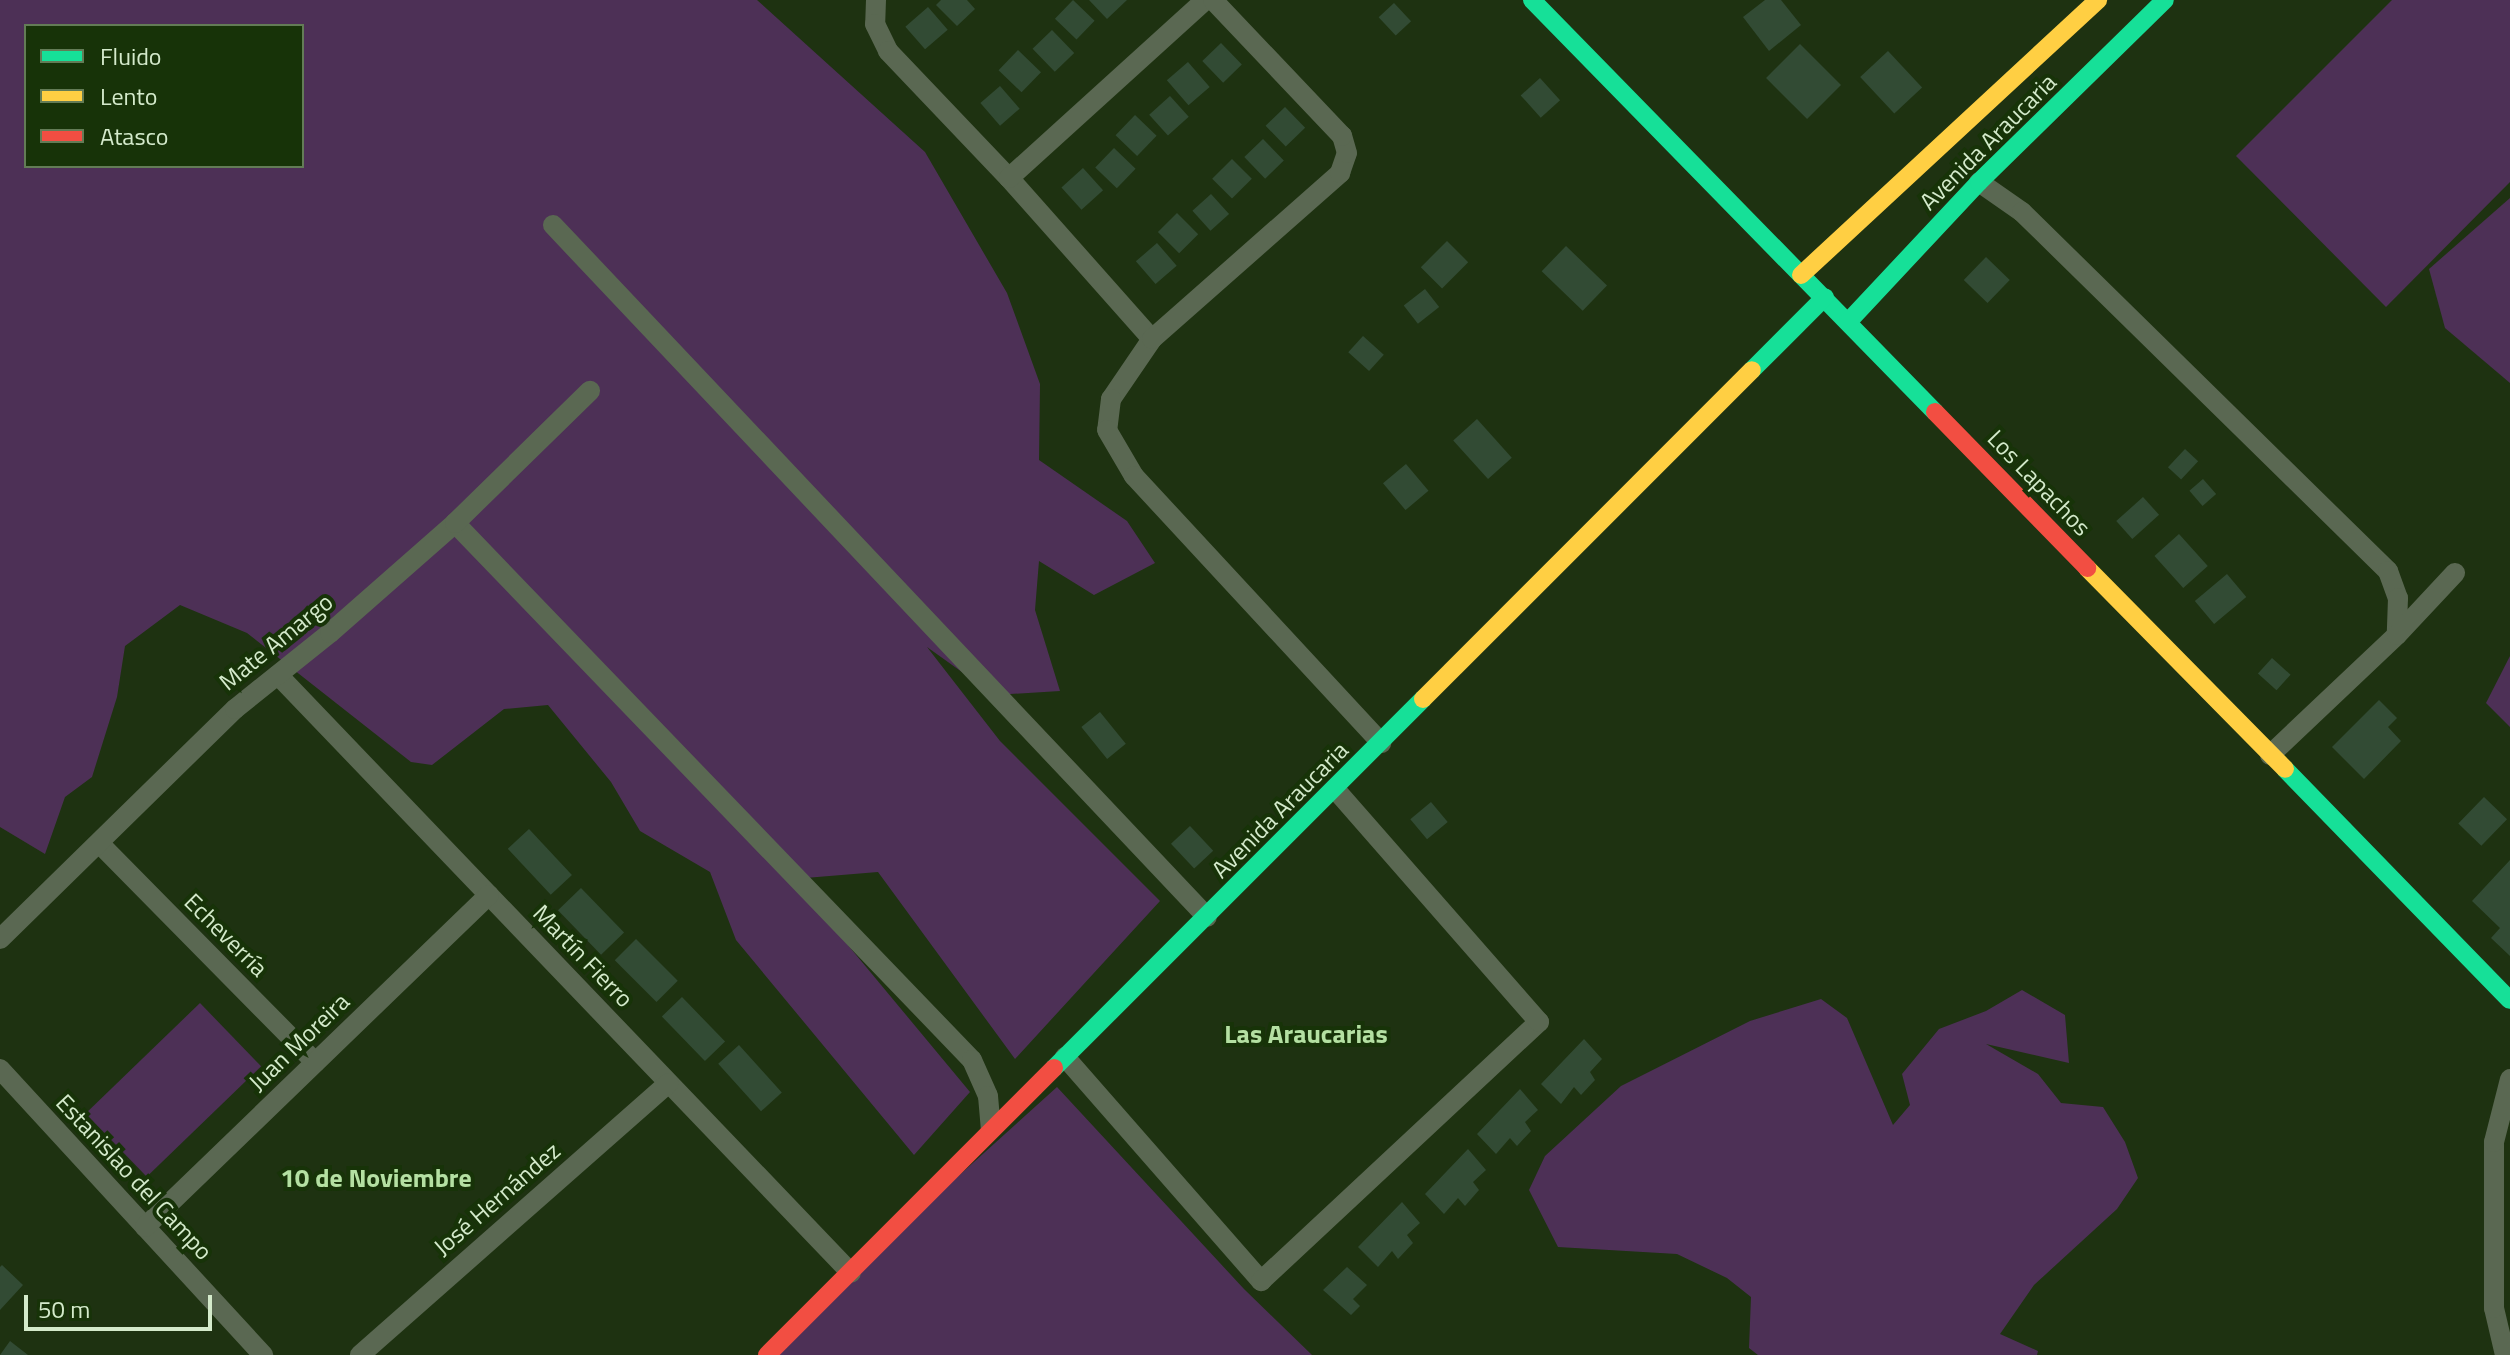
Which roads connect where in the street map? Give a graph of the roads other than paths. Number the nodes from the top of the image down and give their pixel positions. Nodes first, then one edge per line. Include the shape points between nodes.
1 (876, 0) edge
2 (1205, 0) edge
3 (1213, 0) edge
4 (1532, 0) edge
5 (2098, 0) edge
6 (2165, 0) edge
7 (1009, 178) junction
8 (1979, 182) junction
9 (553, 225) dead end
10 (1801, 275) junction
11 (1825, 297) junction
12 (1848, 322) junction
13 (1152, 339) junction
14 (590, 391) dead end
15 (455, 523) junction
16 (2455, 573) dead end
17 (2397, 635) junction
18 (278, 675) junction
19 (1381, 743) junction
20 (2270, 755) junction
21 (1335, 789) junction
22 (99, 843) junction
23 (489, 895) junction
24 (1207, 917) junction
25 (0, 939) edge
26 (2510, 1000) edge
27 (1065, 1057) junction
28 (315, 1062) junction
29 (0, 1069) edge
30 (2510, 1079) edge
31 (668, 1083) junction
32 (991, 1128) junction
33 (145, 1227) junction
34 (851, 1273) junction
35 (263, 1355) edge
36 (360, 1355) edge
37 (767, 1355) edge
38 (2505, 1355) edge

1 - 7 street via 875,24 888,51
2 - 7 street
3 - 13 street via 1342,136 1347,153 1340,173
4 - 10 main road, Los Lapachos
5 - 10 main road, Avenida Araucaria
6 - 8 main road, Avenida Araucaria
7 - 13 street
8 - 12 main road, Avenida Araucaria
8 - 17 street via 2022,212 2388,571 2398,598
9 - 24 street
10 - 11 main road, Los Lapachos
11 - 12 main road, Los Lapachos
11 - 19 main road, Avenida Araucaria
12 - 20 main road, Los Lapachos
13 - 19 street via 1111,399 1107,430 1134,476
14 - 15 street, Mate Amargo
15 - 18 street, Mate Amargo
15 - 32 street via 972,1060 988,1096
16 - 17 street
17 - 20 street
18 - 22 street, Mate Amargo via 235,709
18 - 23 street, Martín Fierro
19 - 21 main road, Avenida Araucaria
20 - 26 main road, Los Lapachos
21 - 24 main road, Avenida Araucaria
21 - 27 street via 1539,1022 1261,1281
22 - 25 street, Mate Amargo
22 - 28 street, Echeverría
23 - 28 street, Juan Moreira
23 - 31 street, Martín Fierro
24 - 27 main road, Avenida Araucaria
27 - 32 main road, Avenida Araucaria
28 - 33 street, Juan Moreira
29 - 33 street, Estanislao del Campo
30 - 38 street via 2494,1142 2494,1308
31 - 34 street, Martín Fierro
31 - 36 street, José Hernández
32 - 34 main road, Avenida Araucaria
33 - 35 street, Estanislao del Campo
34 - 37 main road, Avenida Araucaria

